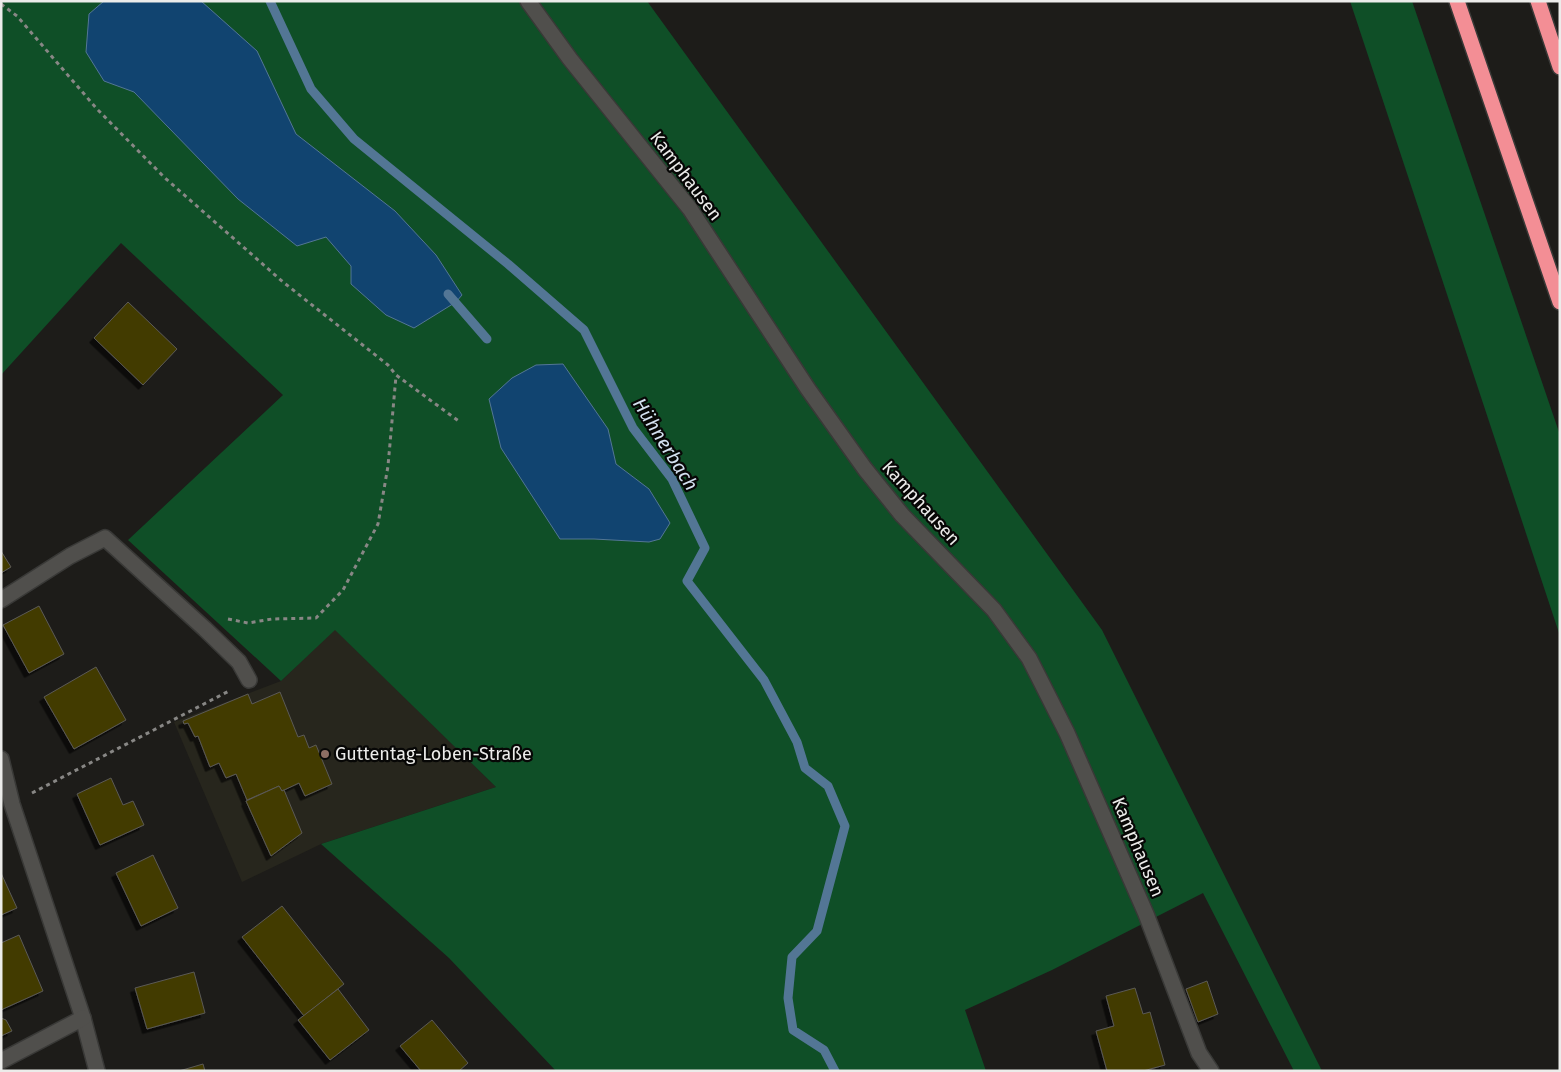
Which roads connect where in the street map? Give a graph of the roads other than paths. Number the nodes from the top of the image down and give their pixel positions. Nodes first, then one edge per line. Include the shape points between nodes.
1 (528, 1) edge
2 (1457, 1) edge
3 (1538, 1) edge
4 (1560, 67) edge
5 (1560, 302) edge
6 (1, 600) edge
7 (249, 680) road end
8 (1, 759) edge
9 (83, 1018) junction
10 (1, 1061) edge
11 (97, 1071) edge
12 (1211, 1071) edge

1 - 12 street, Kamphausen via 570,59 690,209 808,389 865,469 902,515 994,610 1029,658 1100,808 1146,914 1199,1053
2 - 5 highway
3 - 4 highway
6 - 7 street via 105,538 239,662
8 - 9 street via 12,804
9 - 10 street
9 - 11 street

